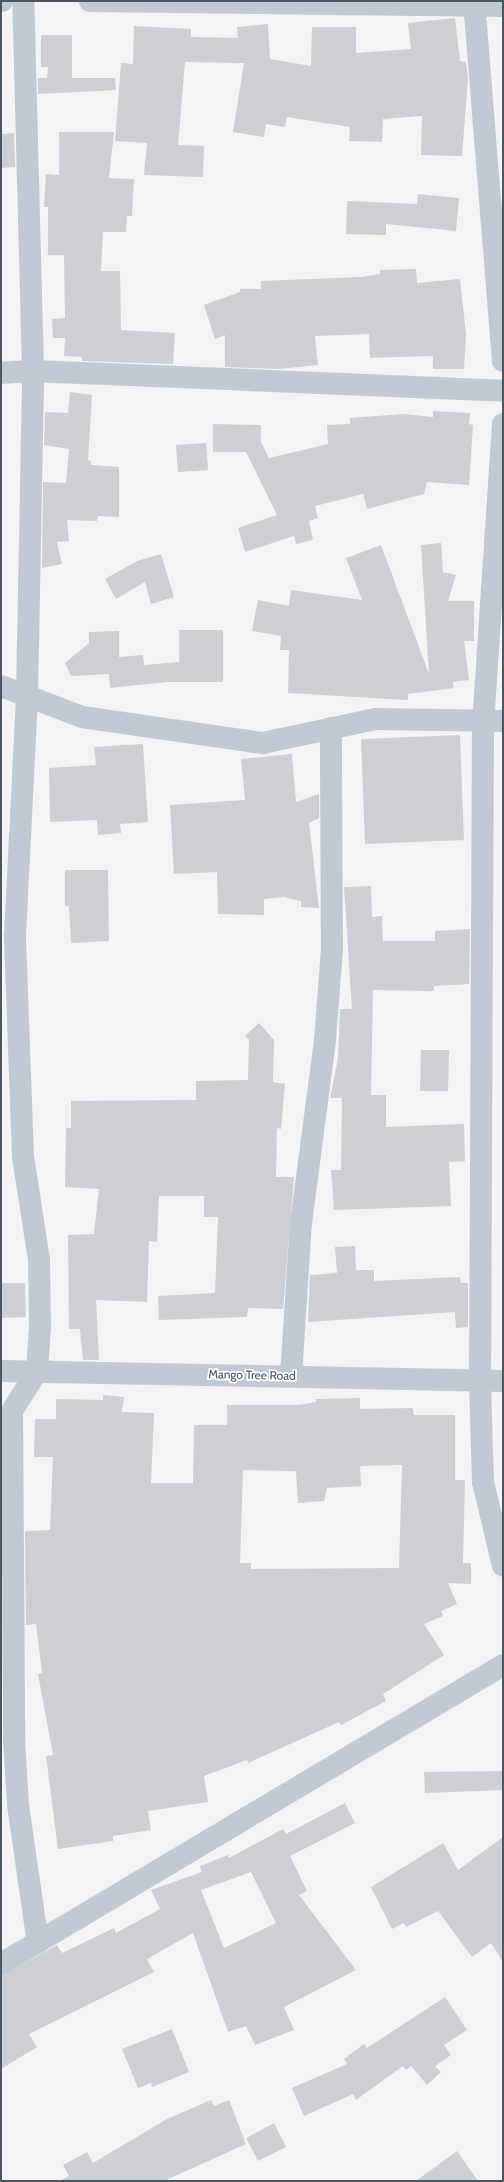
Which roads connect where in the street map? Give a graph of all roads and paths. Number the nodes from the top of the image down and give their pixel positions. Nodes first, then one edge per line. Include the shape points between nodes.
1 (23, 1) edge
2 (90, 1) edge
3 (474, 4) edge
4 (503, 6) edge
5 (503, 361) edge
6 (33, 371) junction
7 (1, 373) edge
8 (503, 391) edge
9 (503, 424) edge
10 (1, 686) edge
11 (27, 696) junction
12 (493, 721) edge
13 (331, 728) junction
14 (1, 1371) edge
15 (37, 1371) junction
16 (291, 1376) junction
17 (503, 1381) edge
18 (480, 1382) junction
19 (6, 1423) edge
20 (503, 1566) edge
21 (503, 1665) edge
22 (38, 1943) junction
23 (1, 1964) edge

1 - 6 street
2 - 3 street
3 - 4 street
3 - 5 street
6 - 7 street
6 - 8 street
6 - 11 street
9 - 12 street
10 - 11 street
11 - 13 street via 82,717 263,743
11 - 15 street via 15,935 23,1158 39,1260
12 - 13 street via 375,719
12 - 18 street
13 - 16 street via 332,949 325,1040 302,1223
14 - 15 street, Mango Tree Road
15 - 16 street, Mango Tree Road
15 - 19 street
16 - 18 street, Mango Tree Road
17 - 18 street, Mango Tree Road
18 - 20 street via 484,1482
19 - 22 street via 18,1805
21 - 22 street
22 - 23 street

